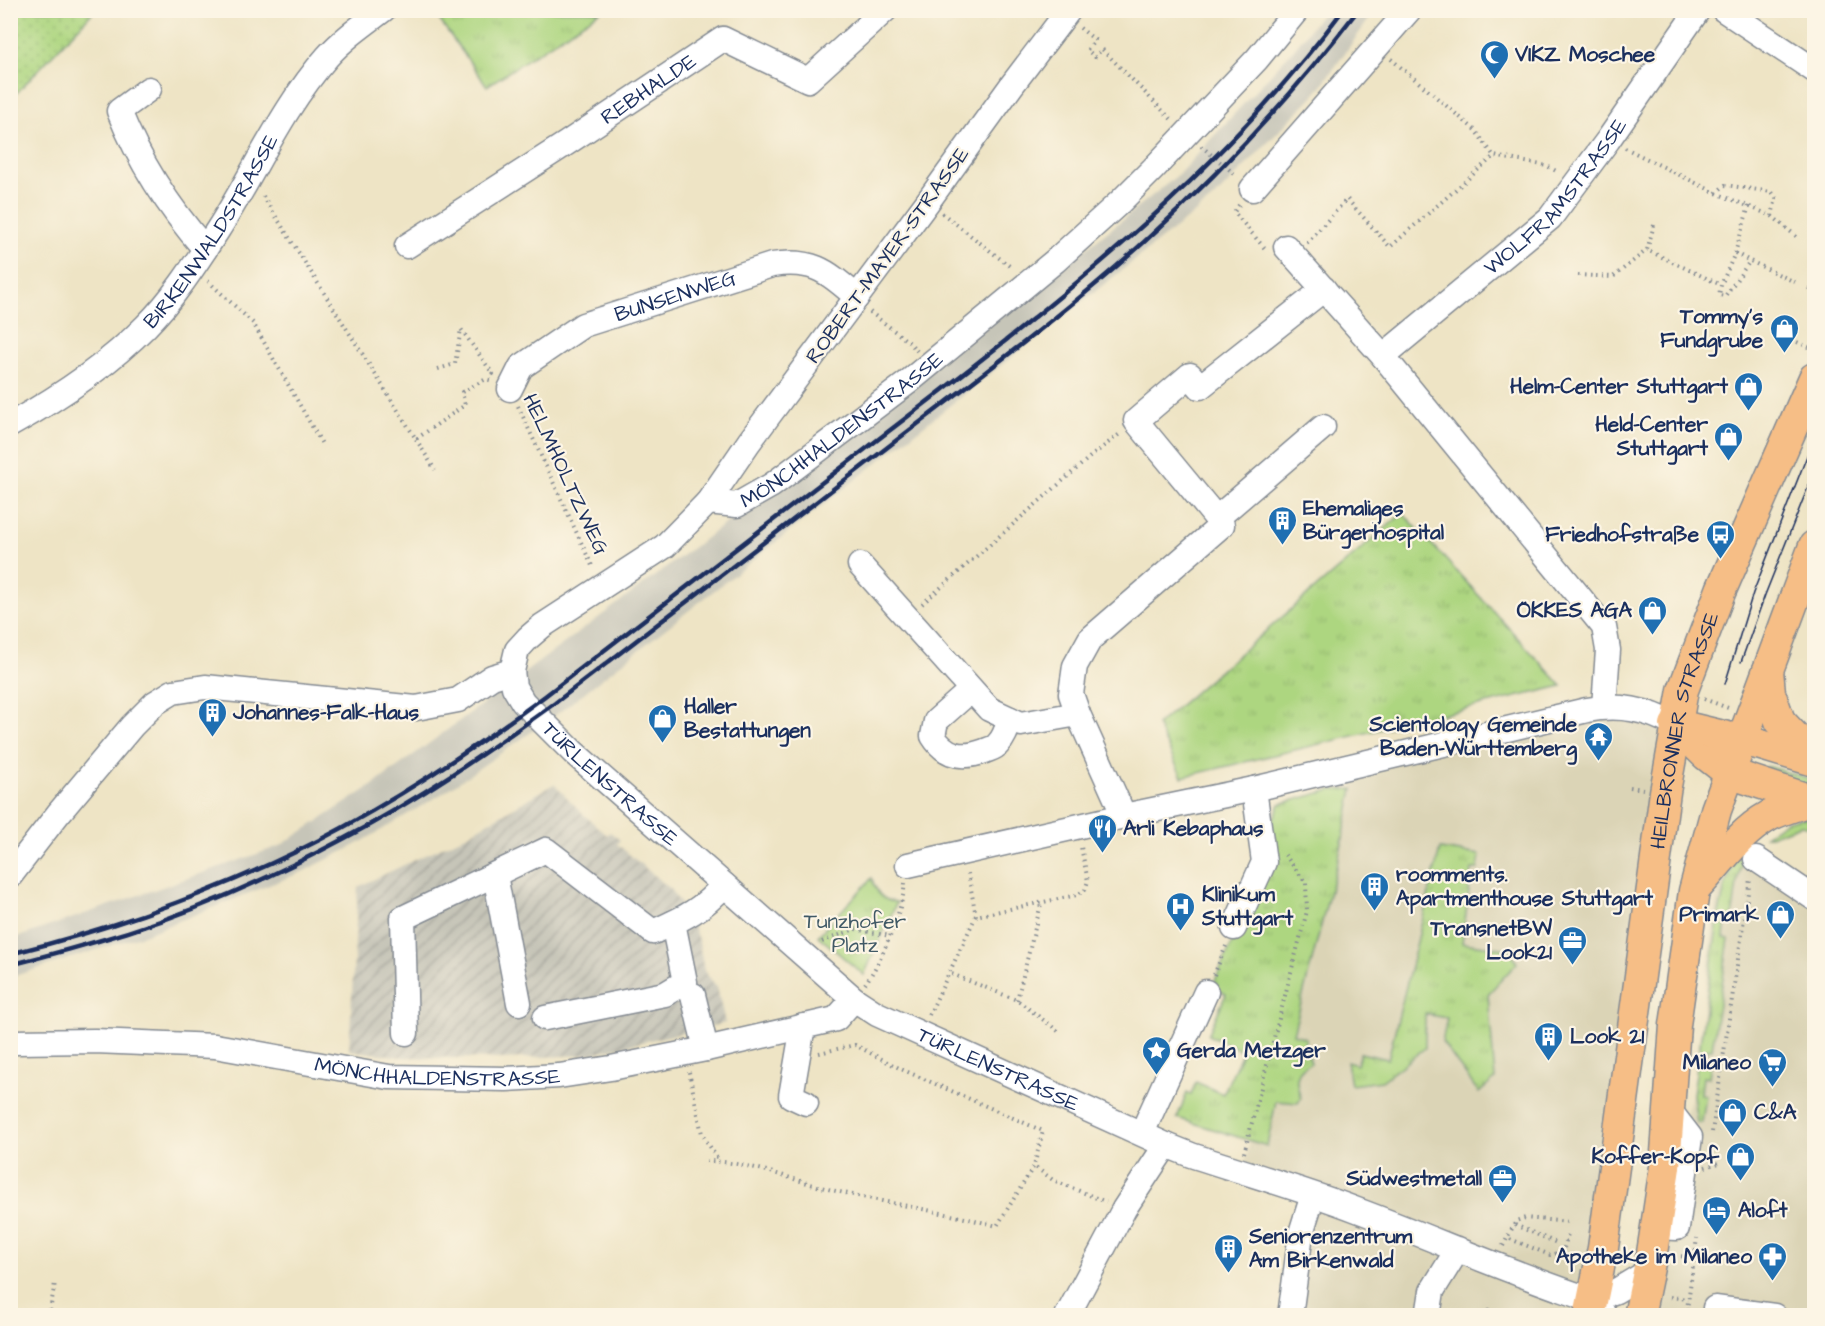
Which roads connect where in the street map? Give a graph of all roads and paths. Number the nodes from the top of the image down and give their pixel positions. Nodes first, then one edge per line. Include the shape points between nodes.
1 (383, 10) edge
2 (885, 10) edge
3 (1297, 10) edge
4 (1409, 10) edge
5 (1698, 10) edge
6 (1724, 10) edge
7 (1066, 14) edge
8 (1376, 47) junction
9 (1815, 70) edge
10 (148, 89) dead end
11 (1186, 133) junction
12 (1608, 140) junction
13 (1494, 156) junction
14 (1547, 166) dead end
15 (247, 181) junction
16 (1252, 189) junction
17 (1716, 193) junction
18 (1749, 206) junction
19 (1772, 216) junction
20 (948, 217) dead end
21 (1654, 225) dead end
22 (1797, 237) dead end
23 (407, 246) dead end
24 (1647, 250) junction
25 (1284, 253) junction
26 (1735, 253) junction
27 (198, 258) junction
28 (1750, 261) junction
29 (1012, 268) dead end
30 (1578, 275) dead end
31 (1795, 282) dead end
32 (1721, 285) junction
33 (1808, 288) dead end
34 (1324, 289) junction
35 (1815, 291) edge
36 (860, 302) junction
37 (1797, 342) dead end
38 (1815, 349) edge
39 (1383, 356) junction
40 (929, 366) junction
41 (438, 369) dead end
42 (1815, 378) edge
43 (486, 380) dead end
44 (502, 382) junction
45 (1136, 421) junction
46 (10, 425) edge
47 (1323, 428) dead end
48 (416, 439) junction
49 (322, 444) dead end
50 (435, 470) dead end
51 (708, 502) junction
52 (1217, 518) junction
53 (1815, 546) edge
54 (860, 565) dead end
55 (595, 571) dead end
56 (907, 617) junction
57 (1768, 670) junction
58 (512, 671) junction
59 (971, 690) junction
60 (1683, 690) junction
61 (1604, 707) junction
62 (1078, 714) junction
63 (1010, 719) junction
64 (1675, 725) junction
65 (1746, 729) junction
66 (1706, 754) junction
67 (1815, 759) edge
68 (1729, 773) junction
69 (1666, 784) junction
70 (1254, 789) junction
71 (1814, 800) edge
72 (1124, 816) junction
73 (1077, 827) junction
74 (1260, 832) junction
75 (964, 852) junction
76 (908, 865) joint
77 (1753, 865) joint
78 (495, 875) junction
79 (10, 876) edge
80 (724, 885) junction
81 (1694, 891) junction
82 (1815, 898) edge
83 (1041, 904) junction
84 (976, 916) junction
85 (673, 923) junction
86 (1234, 928) joint
87 (890, 936) junction
88 (800, 952) junction
89 (949, 973) junction
90 (1206, 992) joint
91 (693, 995) dead end
92 (854, 999) junction
93 (1017, 1000) junction
94 (519, 1003) dead end
95 (545, 1018) dead end
96 (803, 1026) junction
97 (1058, 1031) dead end
98 (406, 1033) dead end
99 (920, 1033) junction
100 (10, 1041) edge
101 (695, 1051) junction
102 (798, 1057) junction
103 (792, 1102) dead end
104 (1142, 1133) junction
105 (1710, 1143) dead end
106 (1166, 1145) junction
107 (1708, 1155) dead end
108 (706, 1161) dead end
109 (719, 1161) junction
110 (1034, 1166) junction
111 (1239, 1171) junction
112 (1705, 1178) dead end
113 (1611, 1184) junction
114 (1314, 1195) junction
115 (1124, 1209) junction
116 (1570, 1222) dead end
117 (1515, 1225) junction
118 (1656, 1227) junction
119 (1568, 1234) dead end
120 (1697, 1235) dead end
121 (1510, 1239) dead end
122 (1558, 1244) dead end
123 (1458, 1249) junction
124 (1492, 1264) junction
125 (1649, 1271) junction
126 (55, 1283) dead end
127 (1670, 1297) dead end
128 (1688, 1299) junction
129 (1715, 1308) dead end
130 (1489, 1309) dead end
131 (1595, 1310) edge
132 (1762, 1310) edge
133 (49, 1316) edge
134 (1067, 1316) edge
135 (1290, 1316) edge
136 (1428, 1316) edge
137 (1487, 1316) edge
138 (1639, 1316) edge
139 (1686, 1316) edge

1 - 15 street, BIRKENWALDSTRASSE via 351,34 305,85
2 - 23 street, REBHALDE via 808,80 723,39
3 - 11 street, MÖNCHHALDENSTRASSE via 1257,59
4 - 8 street
5 - 12 street, WOLFRAMSTRASSE
6 - 9 street
7 - 11 path via 1095,40 1087,50 1095,57 1102,49
7 - 36 street, ROBERT-MAYER-STRASSE
8 - 13 path via 1475,130
8 - 16 street
10 - 27 street via 119,111 139,155 180,220
11 - 16 path
11 - 40 street, MÖNCHHALDENSTRASSE via 1120,202 1055,261
12 - 17 path
12 - 39 street, WOLFRAMSTRASSE via 1550,218
13 - 14 path
13 - 25 path via 1390,247 1347,199
15 - 27 street, BIRKENWALDSTRASSE
15 - 48 path via 260,191
16 - 25 path via 1234,212
17 - 18 path
17 - 19 path via 1725,185 1772,192 1776,198
18 - 19 path
18 - 26 path
19 - 22 path
20 - 29 path
21 - 24 path
24 - 30 path via 1613,277
24 - 32 path
25 - 34 street
26 - 28 path
26 - 32 path
27 - 46 street, BIRKENWALDSTRASSE via 147,325 76,385
27 - 49 path via 254,323
28 - 31 path
28 - 32 path via 1725,297 1719,295
33 - 35 path
34 - 39 street
34 - 45 street via 1200,387 1190,375
36 - 40 path via 910,343
36 - 44 street, BUNSENWEG via 824,272 805,263 772,265 583,325
36 - 51 street, ROBERT-MAYER-STRASSE via 749,442
37 - 38 path
39 - 61 street via 1540,531 1604,627 1608,650
40 - 51 street, MÖNCHHALDENSTRASSE via 772,485 737,505
41 - 44 path, HELMHOLTZWEG via 455,364 461,329
42 - 60 main road, HEILBRONNER STRASSE via 1720,590
43 - 48 path via 462,392 465,405
44 - 55 path, HELMHOLTZWEG
45 - 52 street
45 - 56 path
47 - 52 street
48 - 50 path
51 - 58 street, MÖNCHHALDENSTRASSE via 665,546 528,638 517,651
52 - 62 street via 1222,525 1090,639 1076,666 1071,694
53 - 57 main road
54 - 56 street
56 - 59 street
57 - 65 main road
57 - 67 main road via 1770,693 1780,722
58 - 79 street via 492,677 458,700 416,708 206,687 173,692 155,703 132,726
58 - 80 street, TÜRLENSTRASSE via 514,687 543,724
59 - 63 street via 988,709
59 - 63 street via 936,721 933,736 940,748 959,757 996,746
60 - 64 main road, HEILBRONNER STRASSE
60 - 65 path
61 - 64 street via 1656,714
61 - 70 street
62 - 63 street via 1021,724
62 - 72 street
64 - 65 main road
64 - 66 main road
64 - 69 main road, HEILBRONNER STRASSE
65 - 66 main road
65 - 67 main road
65 - 68 main road
66 - 68 main road
66 - 69 main road
68 - 71 main road
68 - 81 main road
69 - 113 main road, HEILBRONNER STRASSE
70 - 72 street
70 - 74 street
71 - 81 main road via 1768,816
72 - 73 street
73 - 75 street
73 - 83 path via 1088,881 1085,890
74 - 86 street via 1264,862
74 - 111 path via 1278,845 1306,883 1307,911
75 - 76 street
75 - 84 path
76 - 87 path via 903,903
77 - 82 street
77 - 105 path
78 - 85 street via 546,850 653,932
78 - 94 street
78 - 98 street via 403,918
80 - 85 street via 690,916
80 - 88 street, TÜRLENSTRASSE
81 - 118 main road via 1675,1025 1670,1111
83 - 84 path
83 - 93 path
84 - 89 path
85 - 95 street via 685,982 665,994
86 - 90 path
87 - 88 path via 855,929
87 - 92 path
88 - 92 street, TÜRLENSTRASSE
89 - 93 path
89 - 99 path
90 - 104 street
91 - 101 street
92 - 96 street, MÖNCHHALDENSTRASSE via 836,1019
92 - 99 street, TÜRLENSTRASSE
93 - 97 path
96 - 101 street, MÖNCHHALDENSTRASSE
96 - 102 street
99 - 104 street, TÜRLENSTRASSE
100 - 101 street, MÖNCHHALDENSTRASSE via 215,1046 389,1077 559,1076
101 - 109 path via 702,1134
102 - 103 street
102 - 110 path via 855,1045 1043,1131
104 - 106 street, TÜRLENSTRASSE
106 - 111 street, TÜRLENSTRASSE
106 - 115 street
107 - 112 path
108 - 109 path
109 - 110 path via 997,1226
110 - 115 path via 1053,1180
111 - 114 street, TÜRLENSTRASSE
113 - 118 main road via 1625,1221
113 - 131 main road, HEILBRONNER STRASSE
114 - 123 street, TÜRLENSTRASSE
114 - 135 street via 1301,1233
115 - 134 street
116 - 117 path via 1525,1218
117 - 122 path
117 - 124 path
118 - 125 main road
119 - 121 path via 1563,1251 1550,1255
120 - 128 path
123 - 124 street, TÜRLENSTRASSE
123 - 136 street via 1432,1292
124 - 131 street, TÜRLENSTRASSE
125 - 131 street via 1616,1291
125 - 138 main road
126 - 133 path
127 - 128 path
128 - 139 path
129 - 132 street
130 - 137 path

